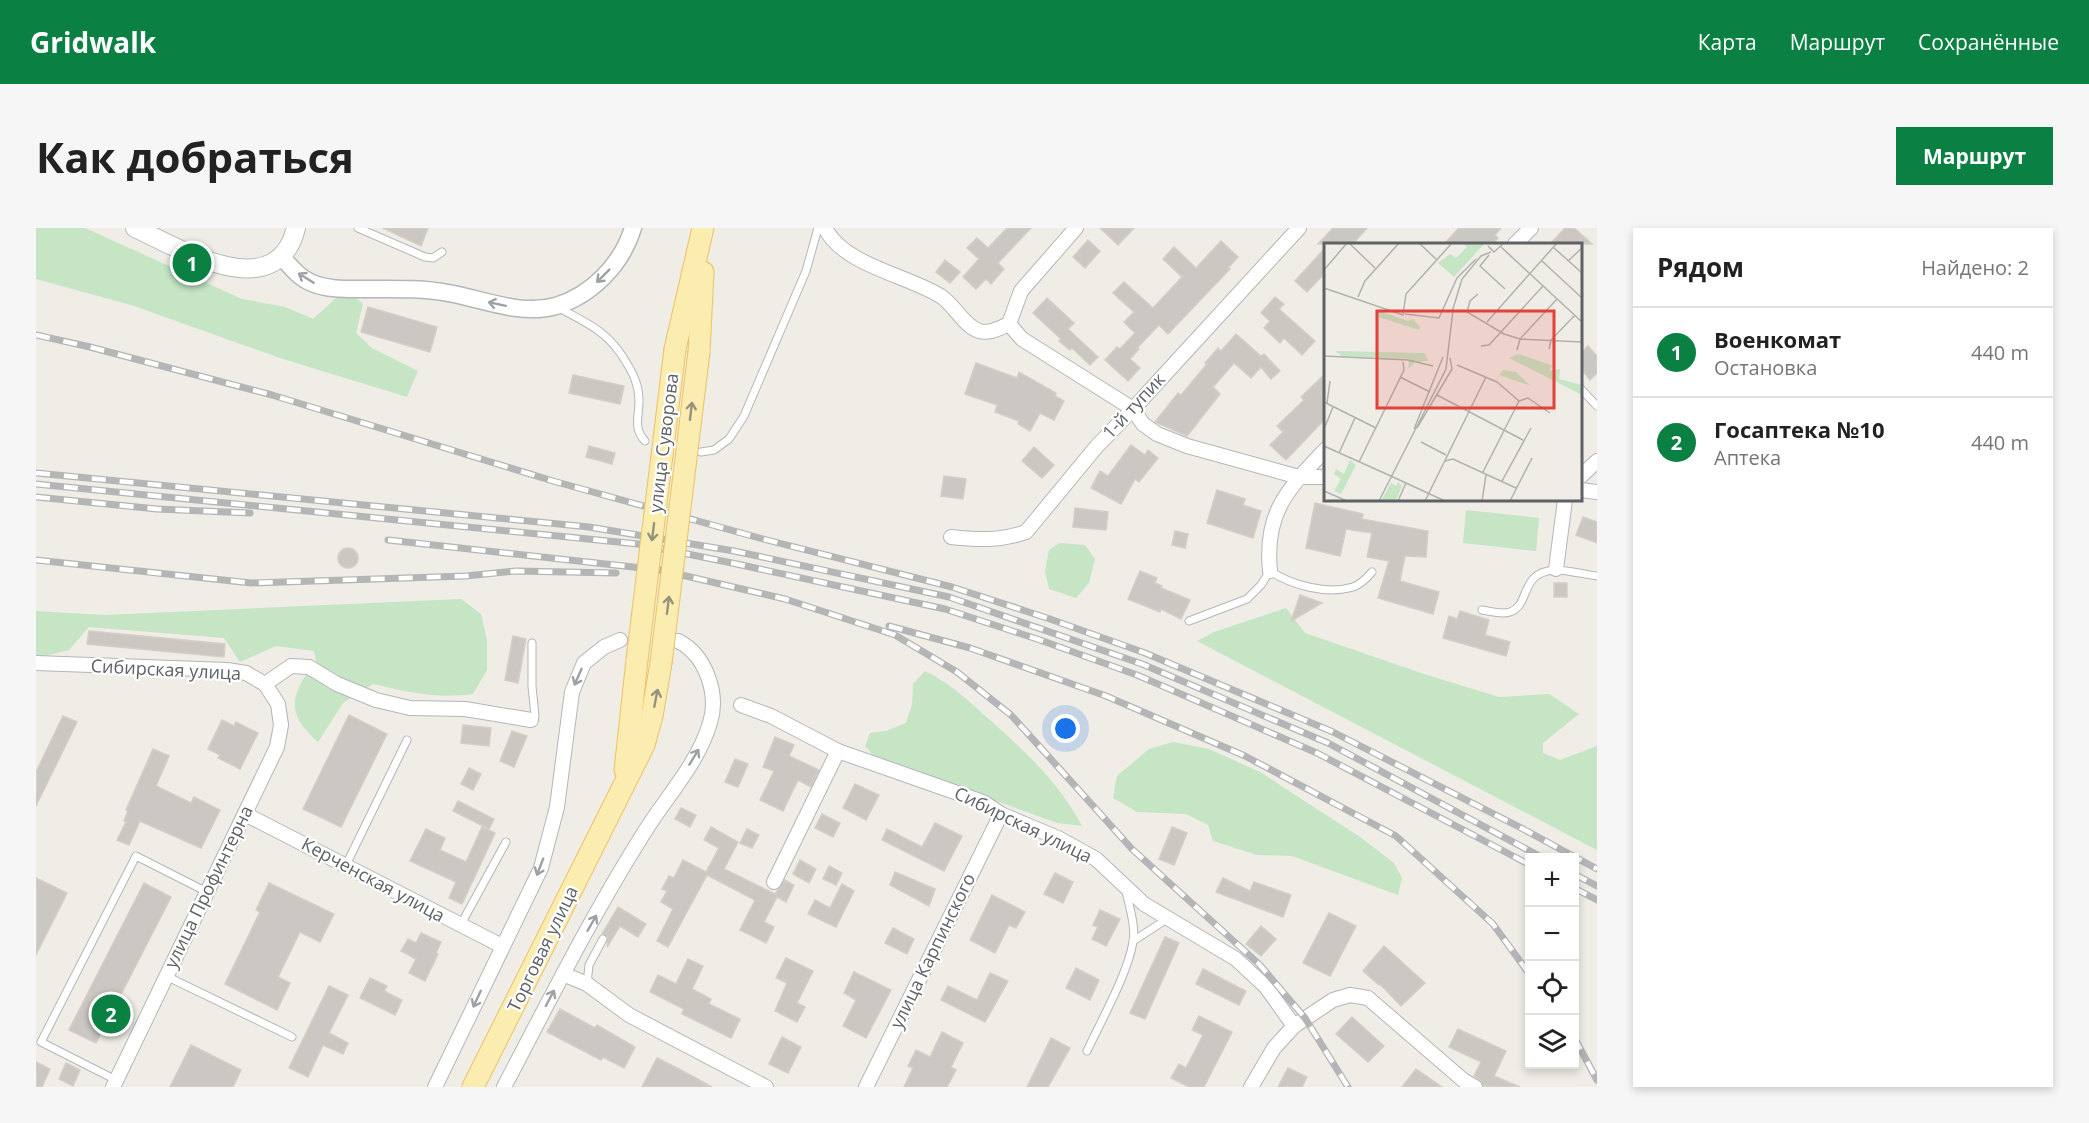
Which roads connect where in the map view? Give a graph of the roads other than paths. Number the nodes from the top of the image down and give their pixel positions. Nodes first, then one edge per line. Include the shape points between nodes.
1 (135, 228) edge
2 (296, 228) edge
3 (358, 228) edge
4 (633, 228) edge
5 (704, 228) edge
6 (818, 228) edge
7 (825, 228) edge
8 (1076, 228) edge
9 (1299, 228) edge
10 (1531, 228) edge
11 (1516, 243) edge
12 (442, 252) dead end
13 (281, 256) junction
14 (555, 306) junction
15 (1009, 324) junction
16 (1582, 389) edge
17 (1597, 406) edge
18 (1133, 409) junction
19 (645, 441) dead end
20 (1324, 451) edge
21 (701, 452) dead end
22 (1597, 461) edge
23 (1582, 476) edge
24 (1299, 477) junction
25 (1324, 477) edge
26 (1582, 490) edge
27 (1597, 492) edge
28 (1565, 501) edge
29 (951, 537) dead end
30 (1556, 569) junction
31 (1269, 571) junction
32 (1372, 572) dead end
33 (1597, 576) edge
34 (1482, 610) dead end
35 (1189, 621) dead end
36 (620, 640) dead end
37 (678, 641) dead end
38 (532, 643) dead end
39 (638, 660) joint
40 (36, 663) edge
41 (661, 663) joint
42 (265, 684) junction
43 (741, 705) dead end
44 (531, 720) joint
45 (407, 740) dead end
46 (838, 751) junction
47 (611, 811) junction
48 (244, 814) junction
49 (1001, 814) junction
50 (506, 842) dead end
51 (346, 865) junction
52 (774, 882) dead end
53 (1125, 888) junction
54 (207, 892) junction
55 (1167, 919) junction
56 (460, 926) junction
57 (603, 939) dead end
58 (1133, 941) junction
59 (502, 946) junction
60 (563, 974) junction
61 (166, 976) junction
62 (587, 984) junction
63 (1294, 1026) junction
64 (292, 1037) dead end
65 (1088, 1051) dead end
66 (115, 1085) edge
67 (435, 1087) edge
68 (473, 1087) edge
69 (504, 1087) edge
70 (766, 1087) edge
71 (866, 1087) edge
72 (1251, 1087) edge
73 (1475, 1087) edge

1 - 13 main road via 214,263 241,269 270,264
2 - 13 main road
3 - 12 lane via 425,257 433,258
4 -> 14 street via 612,268 581,296
5 -> 39 main road, улица Суворова, bridge via 675,349
41 -> 5 main road, улица Суворова, bridge via 699,352
6 - 21 lane via 806,271 744,416 729,439 714,450
7 - 15 street via 831,239 847,252 942,297 971,327 992,332
8 - 15 street via 1021,291
9 - 18 street, 1-й тупик
10 - 11 street
14 -> 13 street via 505,306 447,292 332,289 301,277
14 - 19 lane via 593,326 615,344 636,378 639,402 635,423
15 - 18 street via 1022,339
16 - 17 lane
18 - 24 street via 1143,424 1157,434
18 - 29 street, 1-й тупик via 1096,446 1026,532 1005,539
20 - 24 street
22 - 23 street
24 - 25 street
24 - 31 street via 1275,515 1269,535
26 - 27 street
28 - 30 street
30 - 33 lane
30 - 34 lane via 1531,579 1520,605 1512,612
31 - 32 lane via 1303,587 1332,589 1353,587
31 - 35 lane via 1247,599
36 -> 59 street via 584,663 572,692 550,840 541,868
60 -> 37 street via 642,834 701,745 711,721 710,680 695,653
38 - 44 lane via 536,709
39 - 47 main road, Торговая улица via 626,762
40 - 42 street, Сибирская улица via 227,670 246,673
47 -> 41 main road, Торговая улица via 644,745
42 - 44 street, Сибирская улица via 291,666 309,667 376,700 410,708 465,709
42 - 48 street, улица Профинтерна via 278,704 281,725 277,747
43 - 46 street, Сибирская улица
45 - 51 lane
46 - 49 street, Сибирская улица via 965,795
46 - 52 street
47 - 68 main road, Торговая улица
48 - 51 street, Керченская улица
48 - 54 street, улица Профинтерна
49 - 53 street, Сибирская улица via 1059,838 1096,859
49 - 71 street, улица Карпинского
50 - 56 lane
51 - 56 street, Керченская улица
53 - 55 street, Сибирская улица
53 - 58 lane
54 - 61 street, улица Профинтерна
54 - 66 lane via 136,856 41,1042
55 - 58 lane
55 - 63 street, Сибирская улица via 1236,959 1266,987
56 - 59 street, Керченская улица
57 - 62 lane via 589,964
58 - 65 lane
59 -> 67 street
60 - 62 street
69 -> 60 street
61 - 64 lane
61 - 66 street, улица Профинтерна
62 - 70 street via 629,1015
63 - 72 street via 1274,1048
63 - 73 street via 1333,1000 1350,995 1368,998

